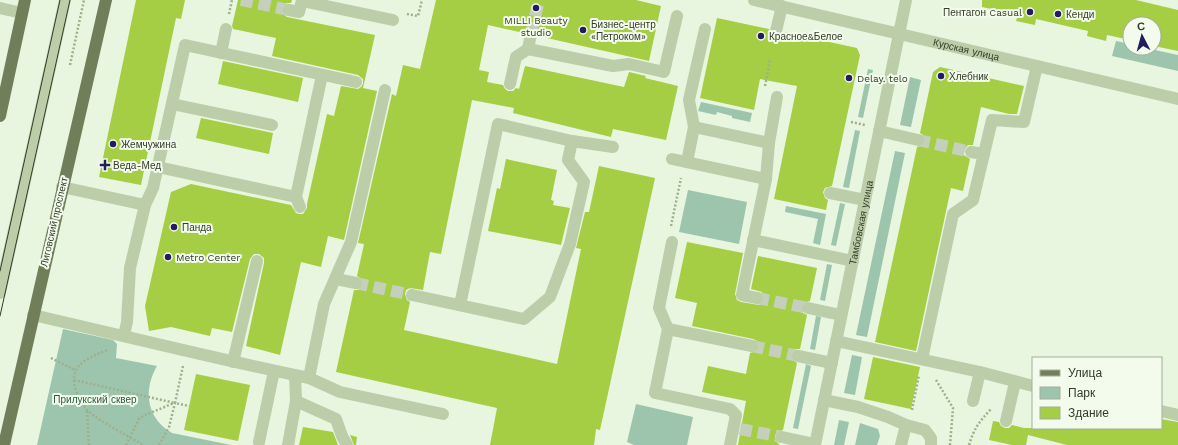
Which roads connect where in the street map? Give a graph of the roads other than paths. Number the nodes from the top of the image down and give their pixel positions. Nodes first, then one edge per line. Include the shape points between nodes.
1 (25, 0) edge
2 (65, 0) edge
3 (106, 0) edge
4 (302, 0) edge
5 (754, 0) edge
6 (906, 0) edge
7 (767, 1) edge
8 (782, 6) junction
9 (0, 8) edge
10 (290, 10) dead end
11 (22, 13) junction
12 (676, 16) dead end
13 (393, 20) road end
14 (226, 29) dead end
15 (704, 29) dead end
16 (776, 31) dead end
17 (900, 33) junction
18 (531, 34) tunnel mouth
19 (528, 49) junction
20 (221, 53) junction
21 (1037, 66) junction
22 (322, 75) junction
23 (356, 82) dead end
24 (510, 84) dead end
25 (385, 90) dead end
26 (777, 97) road end
27 (1178, 99) edge
28 (172, 104) junction
29 (0, 116) edge
30 (272, 125) dead end
31 (694, 127) junction
32 (879, 131) junction
33 (918, 140) tunnel mouth
34 (572, 142) junction
35 (769, 142) junction
36 (613, 147) dead end
37 (971, 152) tunnel mouth
38 (984, 154) junction
39 (672, 159) dead end
40 (687, 162) junction
41 (158, 167) junction
42 (766, 179) junction
43 (62, 187) junction
44 (830, 193) dead end
45 (865, 200) junction
46 (146, 205) junction
47 (753, 240) junction
48 (671, 246) road end
49 (257, 261) dead end
50 (853, 261) junction
51 (336, 279) junction
52 (356, 283) tunnel mouth
53 (0, 293) edge
54 (412, 295) tunnel mouth
55 (757, 298) tunnel mouth
56 (460, 305) junction
57 (808, 308) tunnel mouth
58 (33, 315) junction
59 (842, 315) junction
60 (668, 329) junction
61 (124, 335) junction
62 (836, 341) junction
63 (752, 346) tunnel mouth
64 (798, 356) tunnel mouth
65 (922, 359) junction
66 (233, 362) junction
67 (832, 363) junction
68 (274, 371) junction
69 (980, 372) junction
70 (295, 375) junction
71 (309, 378) junction
72 (1015, 382) junction
73 (1032, 386) edge
74 (824, 400) junction
75 (296, 401) junction
76 (973, 401) dead end
77 (1162, 411) edge
78 (443, 414) dead end
79 (1178, 415) edge
80 (1006, 421) dead end
81 (907, 426) junction
82 (782, 437) tunnel mouth
83 (931, 441) edge
84 (259, 442) dead end
85 (4, 445) edge
86 (288, 445) edge
87 (347, 445) edge
88 (730, 445) edge
89 (815, 445) edge
90 (901, 445) edge
91 (941, 445) edge

1 - 11 main road
2 - 53 street
3 - 43 main road, Лиговский проспект
4 - 10 street via 300,12
4 - 13 street
5 - 7 street, Курская улица
6 - 17 street, Тамбовская улица
7 - 8 street, Курская улица
8 - 16 street
8 - 17 street, Курская улица
9 - 11 street
11 - 29 main road
12 - 19 street via 664,72 629,64 613,66
14 - 20 street
15 - 31 street via 689,100
17 - 21 street, Курская улица
17 - 32 street, Тамбовская улица
18 - 19 street
19 - 24 street via 516,57
20 - 22 street
20 - 28 street via 185,45
21 - 27 street, Курская улица
21 - 38 street via 1024,122 992,120
22 - 23 street
22 - 41 street via 298,202
25 - 51 street via 351,242
26 - 35 street
28 - 30 street
28 - 41 street
31 - 35 street
31 - 40 street
32 - 33 street
32 - 45 street, Тамбовская улица
34 - 36 street
34 - 56 street via 498,124
34 - 56 street via 568,160 584,182 570,244 550,297 524,319
35 - 42 street
37 - 38 street
38 - 65 street via 973,200 953,214
39 - 40 street
40 - 42 street
41 - 46 street
42 - 47 street
43 - 46 street
43 - 58 main road, Лиговский проспект
44 - 45 street
45 - 50 street, Тамбовская улица
46 - 61 street via 130,268
47 - 50 street
47 - 55 street via 742,295
48 - 60 street via 658,308
49 - 66 street
50 - 59 street, Тамбовская улица
51 - 52 street
51 - 71 street via 324,304
54 - 56 street
57 - 59 street
58 - 61 street
58 - 85 main road, Лиговский проспект
59 - 62 street, Тамбовская улица
60 - 63 street
60 - 88 street via 655,393 730,409 736,415 737,428
61 - 66 street
62 - 65 street
62 - 67 street, Тамбовская улица
64 - 67 street
65 - 69 street
66 - 68 street
67 - 74 street, Тамбовская улица
68 - 70 street
68 - 84 street via 268,414
69 - 72 street
69 - 76 street
70 - 71 street
70 - 75 street
71 - 78 street via 340,392
72 - 73 street
72 - 80 street
74 - 81 street via 858,407
74 - 89 street, Тамбовская улица
75 - 86 street
75 - 87 street via 336,419
77 - 79 street
81 - 83 street via 925,430
81 - 90 street
82 - 89 street
83 - 91 street

